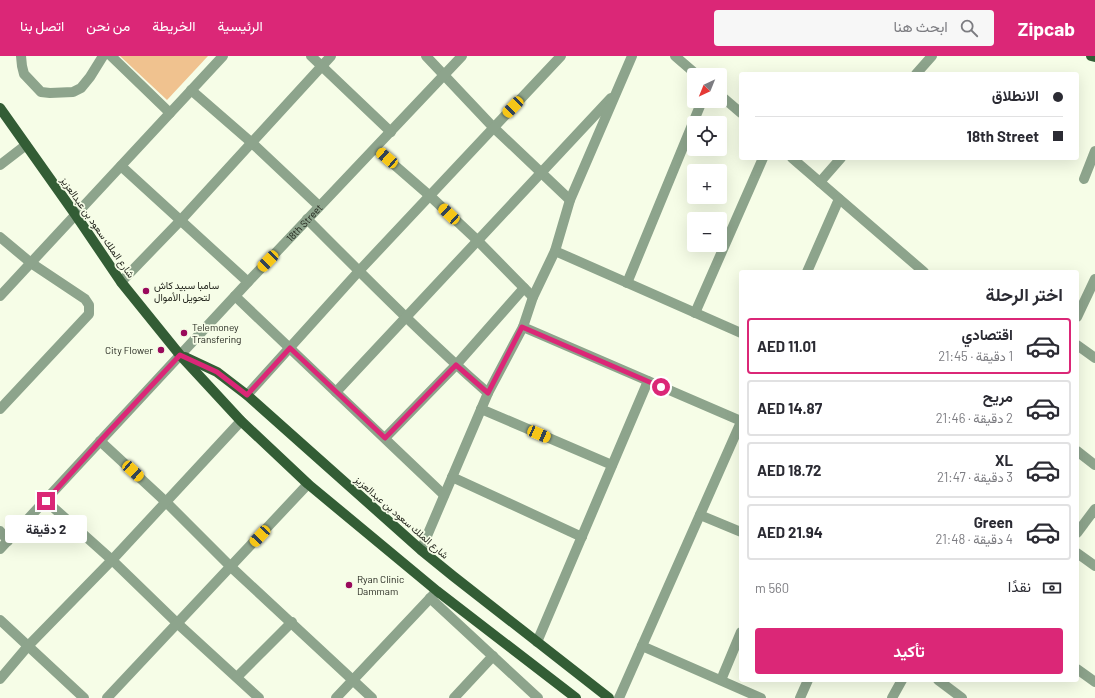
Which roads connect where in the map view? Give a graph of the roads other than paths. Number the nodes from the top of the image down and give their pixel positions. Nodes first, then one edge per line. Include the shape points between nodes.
1 (21, 56) edge
2 (103, 56) edge
3 (111, 56) edge
4 (223, 56) edge
5 (311, 56) edge
6 (332, 56) edge
7 (426, 56) edge
8 (462, 56) edge
9 (561, 56) edge
10 (632, 56) edge
11 (675, 56) edge
12 (932, 56) edge
13 (1091, 56) edge
14 (1095, 57) edge
15 (322, 66) junction
16 (689, 68) edge
17 (918, 72) edge
18 (445, 75) junction
19 (192, 90) junction
20 (616, 93) junction
21 (727, 101) edge
22 (0, 108) edge
23 (699, 108) edge
24 (739, 111) edge
25 (170, 113) junction
26 (494, 127) junction
27 (391, 132) junction
28 (252, 143) junction
29 (26, 145) junction
30 (376, 149) junction
31 (1095, 151) edge
32 (763, 160) edge
33 (794, 160) edge
34 (839, 160) edge
35 (0, 165) edge
36 (121, 166) junction
37 (541, 172) junction
38 (1084, 179) dead end
39 (820, 182) junction
40 (430, 196) junction
41 (840, 199) junction
42 (570, 200) junction
43 (319, 206) junction
44 (75, 214) junction
45 (307, 219) junction
46 (180, 221) junction
47 (477, 240) junction
48 (2, 241) edge
49 (555, 251) junction
50 (31, 263) junction
51 (808, 270) edge
52 (919, 270) edge
53 (359, 271) junction
54 (1095, 279) edge
55 (121, 282) junction
56 (248, 282) junction
57 (627, 283) junction
58 (524, 288) junction
59 (0, 296) edge
60 (235, 296) junction
61 (533, 297) junction
62 (1079, 312) edge
63 (695, 313) junction
64 (406, 317) junction
65 (522, 327) junction
66 (739, 332) edge
67 (1079, 346) edge
68 (290, 348) junction
69 (180, 355) junction
70 (1095, 358) edge
71 (456, 365) junction
72 (648, 381) junction
73 (336, 392) junction
74 (488, 393) junction
75 (247, 395) junction
76 (0, 409) edge
77 (481, 409) junction
78 (241, 421) junction
79 (739, 421) edge
80 (739, 426) edge
81 (385, 438) junction
82 (100, 441) junction
83 (1079, 453) edge
84 (612, 465) junction
85 (1095, 465) edge
86 (452, 477) junction
87 (308, 484) junction
88 (444, 495) junction
89 (46, 501) junction
90 (166, 502) junction
91 (1095, 509) edge
92 (700, 514) junction
93 (1079, 529) edge
94 (0, 530) edge
95 (739, 531) edge
96 (582, 537) junction
97 (8, 541) junction
98 (0, 549) edge
99 (421, 550) junction
100 (1079, 554) edge
101 (112, 560) junction
102 (1095, 566) edge
103 (231, 567) junction
104 (434, 594) junction
105 (0, 620) edge
106 (292, 622) junction
107 (177, 624) junction
108 (739, 637) edge
109 (537, 642) junction
110 (28, 646) junction
111 (642, 646) junction
112 (493, 656) junction
113 (1079, 670) edge
114 (237, 678) junction
115 (0, 679) edge
116 (353, 680) junction
117 (720, 680) junction
118 (807, 682) edge
119 (901, 682) edge
120 (941, 682) edge
121 (1095, 682) edge
122 (574, 697) edge
123 (84, 698) edge
124 (107, 698) edge
125 (259, 698) edge
126 (336, 698) edge
127 (372, 698) edge
128 (454, 698) edge
129 (538, 698) edge
130 (609, 698) edge
131 (620, 698) edge
132 (761, 698) edge
133 (800, 698) edge
134 (892, 698) edge
135 (962, 698) edge

1 - 2 street via 24,74 41,92 50,93 73,92 81,88
3 - 25 street
4 - 19 street
5 - 15 street
6 - 15 street
7 - 18 street
8 - 18 street, 18th Street
9 - 26 street
10 - 20 street
11 - 16 street
12 - 17 street
13 - 14 main road
15 - 27 street
15 - 28 street
18 - 26 street
18 - 27 street, 18th Street
19 - 25 street
19 - 28 street
20 - 37 street
20 - 42 street
21 - 24 street
22 - 29 main road, شارع الملك سعود بن عبدالعزيز
23 - 57 street
25 - 36 street
26 - 37 street
26 - 40 street
27 - 30 street, 18th Street
28 - 43 street
28 - 46 street
29 - 35 street
29 - 44 main road, شارع الملك سعود بن عبدالعزيز
30 - 40 street
30 - 43 street, 18th Street
31 - 38 street
32 - 63 street
33 - 39 street
34 - 39 street
36 - 44 street
36 - 46 street
37 - 42 street
37 - 47 street
39 - 41 street
40 - 47 street
40 - 53 street
41 - 51 street
41 - 52 street
42 - 49 street
43 - 45 street, 18th Street
44 - 50 street
44 - 55 main road, شارع الملك سعود بن عبدالعزيز
45 - 53 street
45 - 56 street, 18th Street
46 - 55 street
46 - 56 street
47 - 58 street
47 - 64 street
48 - 50 street
49 - 57 street
49 - 61 street
50 - 59 street
50 - 76 street via 85,299 89,305 89,314
53 - 64 street
53 - 68 street
54 - 62 street
55 - 69 main road, شارع الملك سعود بن عبدالعزيز
56 - 60 street, 18th Street
57 - 63 street
58 - 61 street
58 - 71 street
60 - 68 street
60 - 69 street, 18th Street
61 - 65 street
63 - 66 street
64 - 71 street
64 - 73 street
65 - 72 street
65 - 74 street
67 - 70 street
68 - 73 street
68 - 75 street
69 - 75 main road, شارع الملك سعود بن عبدالعزيز via 217,372
69 - 78 main road, شارع الملك سعود بن عبدالعزيز
69 - 82 street, 18th Street
71 - 74 street
71 - 81 street
72 - 79 street
72 - 84 street
73 - 81 street
74 - 77 street
75 - 99 main road, شارع الملك سعود بن عبدالعزيز
77 - 84 street
77 - 86 street
78 - 87 main road, شارع الملك سعود بن عبدالعزيز
78 - 90 street
80 - 92 street
81 - 88 street
82 - 89 street, 18th Street
82 - 90 street
83 - 85 street
84 - 96 street
86 - 88 street
86 - 96 street
87 - 103 street
87 - 104 main road, شارع الملك سعود بن عبدالعزيز
88 - 99 street
89 - 97 street, 18th Street
89 - 101 street
90 - 101 street
90 - 103 street
91 - 93 street
92 - 95 street
92 - 111 street
94 - 97 street
96 - 109 street
97 - 98 street, 18th Street
99 - 109 main road, شارع الملك سعود بن عبدالعزيز
100 - 102 street
101 - 107 street
101 - 110 street
103 - 106 street
103 - 107 street
104 - 112 street
104 - 116 street
104 - 122 main road, شارع الملك سعود بن عبدالعزيز
105 - 110 street
106 - 114 street
106 - 116 street
107 - 114 street
107 - 124 street
108 - 117 street
109 - 130 main road, شارع الملك سعود بن عبدالعزيز
110 - 115 street
110 - 123 street
111 - 117 street
111 - 131 street
112 - 128 street
112 - 129 street
113 - 121 street
114 - 125 street
116 - 126 street
116 - 127 street
117 - 132 street
118 - 133 street
119 - 134 street
120 - 135 street

